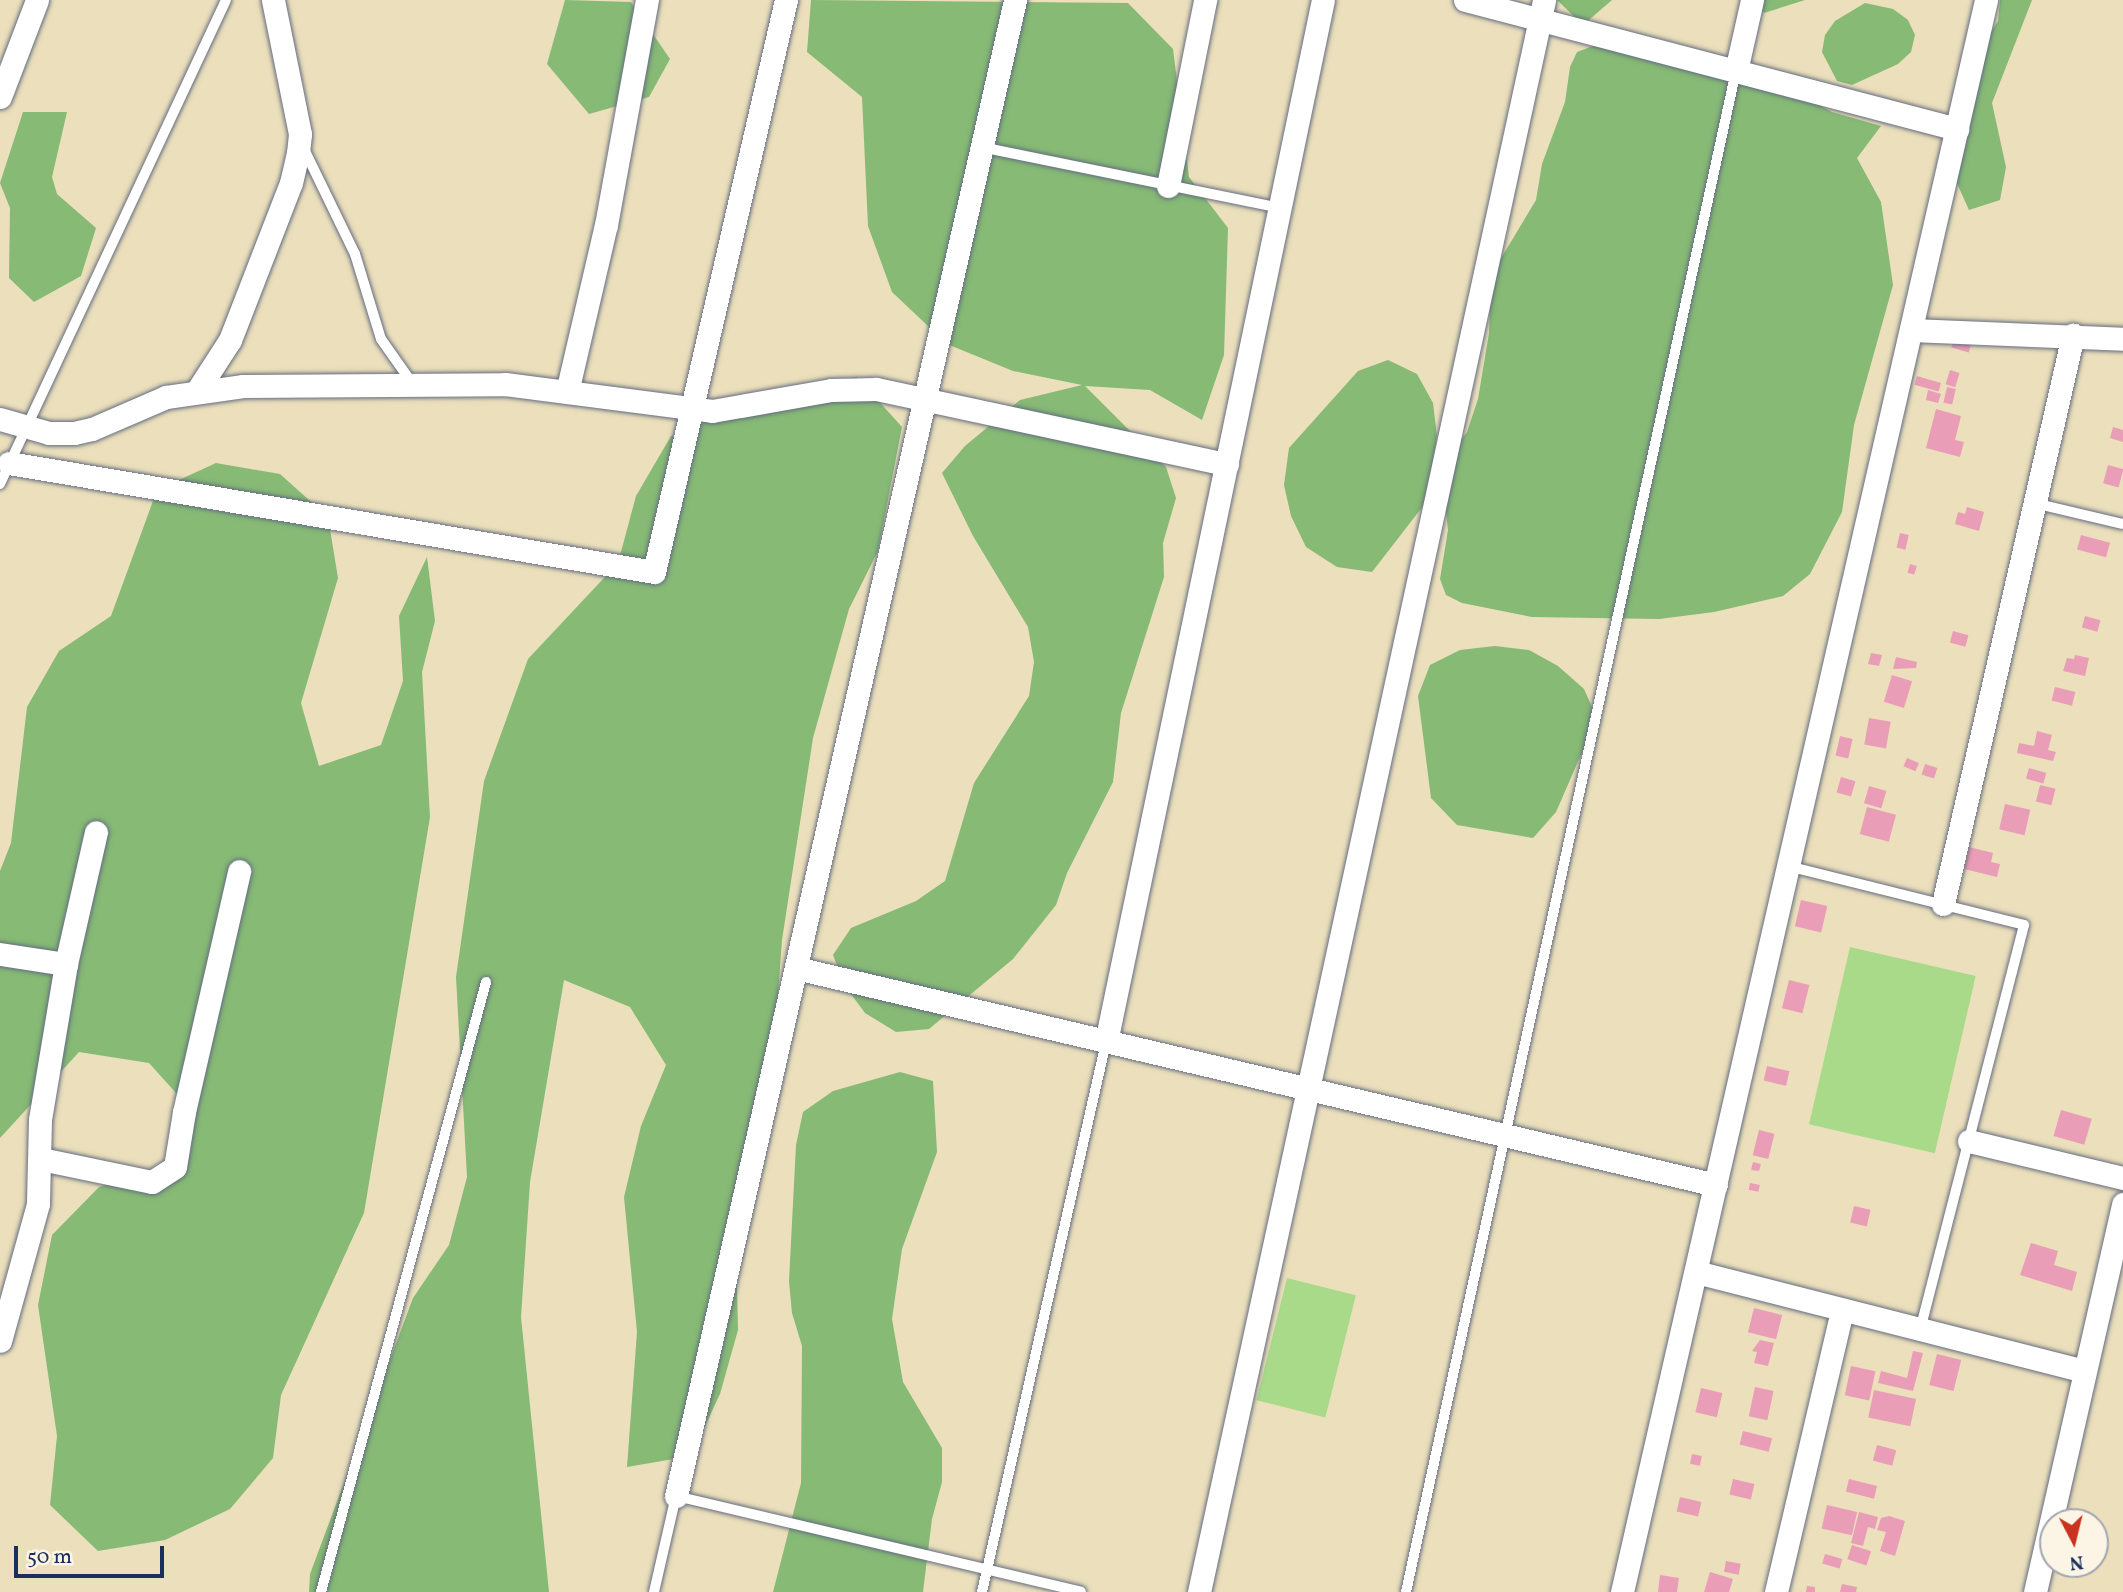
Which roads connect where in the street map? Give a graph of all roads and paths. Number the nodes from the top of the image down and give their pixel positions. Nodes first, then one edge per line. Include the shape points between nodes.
1 (37, 0) edge
2 (226, 0) edge
3 (272, 0) edge
4 (647, 0) edge
5 (786, 0) edge
6 (1015, 0) edge
7 (1205, 0) edge
8 (1323, 0) edge
9 (1465, 0) edge
10 (1752, 0) edge
11 (1986, 0) edge
12 (1542, 10) edge
13 (1736, 71) junction
14 (0, 97) edge
15 (1957, 129) junction
16 (299, 137) junction
17 (981, 148) junction
18 (1168, 186) junction
19 (1280, 208) junction
20 (1911, 330) junction
21 (2073, 335) junction
22 (2123, 339) edge
23 (414, 385) junction
24 (197, 391) junction
25 (567, 392) junction
26 (925, 397) junction
27 (689, 407) junction
28 (0, 419) edge
29 (23, 426) junction
30 (1227, 464) junction
31 (4, 474) edge
32 (2034, 503) junction
33 (2123, 524) edge
34 (96, 832) dead end
35 (1788, 866) junction
36 (239, 871) dead end
37 (1943, 904) junction
38 (0, 954) edge
39 (66, 964) junction
40 (796, 968) junction
41 (486, 982) dead end
42 (1106, 1041) junction
43 (1307, 1089) junction
44 (1505, 1135) junction
45 (1969, 1140) junction
46 (41, 1159) junction
47 (2123, 1178) edge
48 (1716, 1185) junction
49 (2123, 1204) edge
50 (1696, 1272) junction
51 (1842, 1310) junction
52 (1920, 1330) junction
53 (0, 1341) edge
54 (2085, 1371) junction
55 (677, 1496) junction
56 (987, 1570) junction
57 (321, 1592) edge
58 (654, 1592) edge
59 (982, 1592) edge
60 (1081, 1592) edge
61 (1199, 1592) edge
62 (1406, 1592) edge
63 (1622, 1592) edge
64 (1776, 1592) edge
65 (2035, 1592) edge

1 - 14 street
2 - 29 lane
3 - 16 street
4 - 25 street via 606,225
5 - 27 street
6 - 17 street
7 - 18 street
8 - 19 street
9 - 12 street
10 - 13 street
11 - 15 street
12 - 13 street
12 - 43 street
13 - 15 street
13 - 44 lane
15 - 20 street
16 - 23 lane via 355,254 381,339
16 - 24 street via 291,183 230,340
17 - 18 lane
17 - 26 street
18 - 19 lane
19 - 30 street
20 - 21 street
20 - 35 street
21 - 22 street
21 - 32 street
23 - 24 street via 243,386
23 - 25 street via 505,384
24 - 29 street via 166,397 92,429 49,433
25 - 27 street
26 - 27 street via 850,388 712,411
26 - 30 street
26 - 40 street
27 - 31 street via 654,572
28 - 29 street
29 - 31 lane
30 - 42 street
32 - 33 lane
32 - 37 street
34 - 39 street
35 - 37 lane
35 - 48 street
36 - 46 street via 184,1112 176,1167 152,1182
37 - 45 lane via 2024,925
38 - 39 street
39 - 46 street via 40,1121
40 - 42 street
40 - 55 street
41 - 57 lane
42 - 43 street
42 - 56 lane
43 - 44 street
43 - 61 street
44 - 48 street
44 - 62 lane
45 - 47 street
45 - 52 lane
46 - 53 street via 38,1204
48 - 50 street
49 - 54 street
50 - 51 street
50 - 63 street
51 - 52 street
51 - 64 street
52 - 54 street
54 - 65 street
55 - 56 lane
55 - 58 lane
56 - 59 lane
56 - 60 lane

